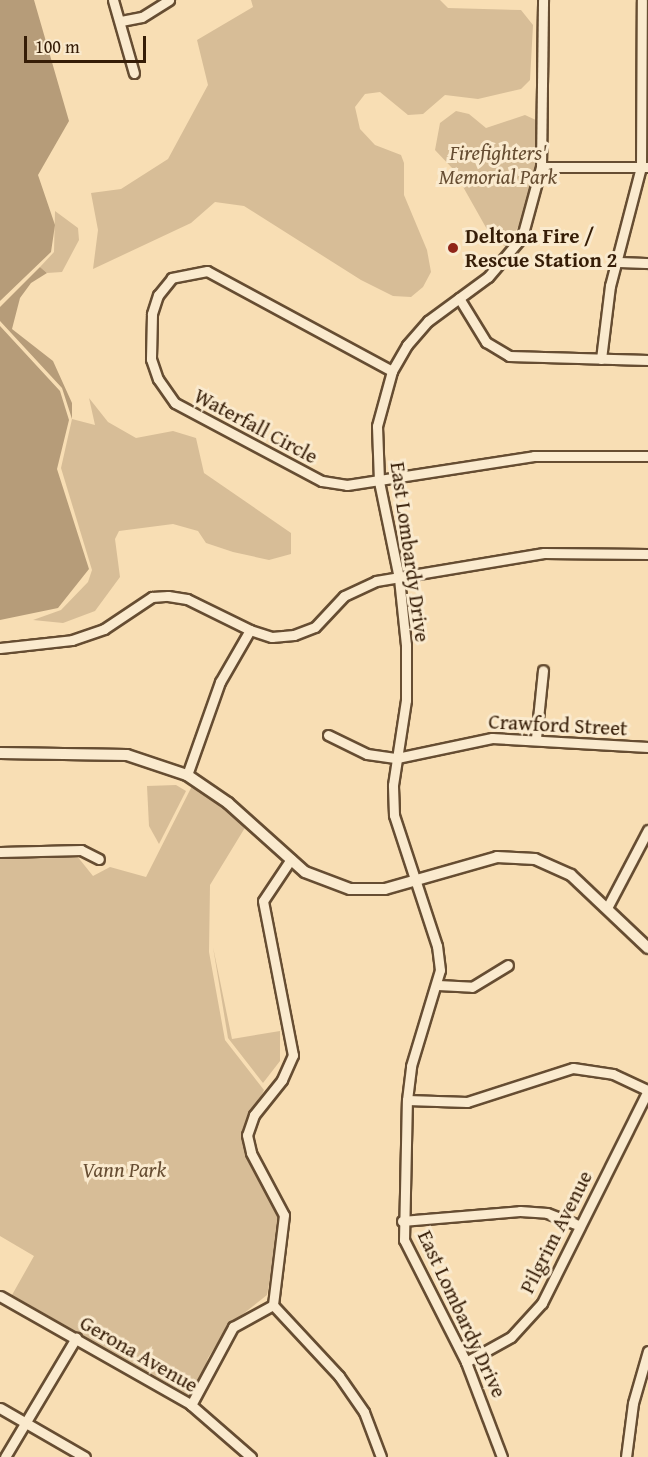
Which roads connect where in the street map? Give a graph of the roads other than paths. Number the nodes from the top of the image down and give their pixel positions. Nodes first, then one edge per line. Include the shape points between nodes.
1 (113, 0) edge
2 (169, 0) edge
3 (543, 0) edge
4 (642, 0) edge
5 (121, 21) junction
6 (134, 73) dead end
7 (541, 167) junction
8 (644, 167) edge
9 (617, 262) junction
10 (648, 263) edge
11 (459, 298) junction
12 (601, 359) junction
13 (648, 360) edge
14 (392, 371) junction
15 (648, 456) edge
16 (379, 481) junction
17 (648, 554) edge
18 (399, 578) junction
19 (250, 630) junction
20 (0, 648) edge
21 (543, 670) dead end
22 (328, 735) dead end
23 (537, 738) junction
24 (648, 747) edge
25 (0, 753) edge
26 (398, 758) junction
27 (187, 775) junction
28 (648, 830) edge
29 (0, 852) edge
30 (99, 859) dead end
31 (291, 860) junction
32 (414, 881) junction
33 (607, 908) junction
34 (648, 948) edge
35 (508, 966) dead end
36 (438, 985) junction
37 (648, 1090) edge
38 (407, 1100) junction
39 (402, 1221) junction
40 (579, 1225) junction
41 (0, 1296) edge
42 (273, 1305) junction
43 (76, 1338) junction
44 (648, 1351) edge
45 (466, 1362) junction
46 (191, 1405) junction
47 (0, 1408) edge
48 (26, 1422) junction
49 (5, 1457) edge
50 (85, 1457) edge
51 (251, 1457) edge
52 (381, 1457) edge
53 (502, 1457) edge
54 (626, 1457) edge

1 - 5 street
2 - 5 street via 142,17
3 - 7 street, East Lombardy Drive
4 - 8 street
5 - 6 street
7 - 8 street
7 - 11 street, East Lombardy Drive via 522,237 488,277
8 - 9 street
9 - 10 street
9 - 12 street via 603,318
11 - 12 street via 486,342 509,356
11 - 14 street, East Lombardy Drive via 428,321
12 - 13 street
14 - 16 street, East Lombardy Drive via 376,426
14 - 16 street, Waterfall Circle via 207,271 172,278 159,295 152,314 151,359 158,379 187,412 322,481 347,485
15 - 16 street, Waterfall Circle via 534,456
16 - 18 street, East Lombardy Drive
17 - 18 street via 544,553
18 - 19 street via 359,587 315,627 294,636 272,637
18 - 26 street, East Lombardy Drive via 406,700
19 - 20 street via 187,599 152,597 104,629 72,640
19 - 27 street via 220,682
21 - 23 street
22 - 26 street via 367,754
23 - 24 street, Crawford Street
23 - 26 street, Crawford Street via 459,742
25 - 27 street via 127,755
26 - 32 street, East Lombardy Drive via 394,816
27 - 31 street via 228,803
28 - 33 street
29 - 30 street via 81,850
31 - 32 street via 306,872 350,889 385,889
31 - 42 street via 263,901 293,1055 282,1080 254,1115 247,1135 251,1152 284,1215
32 - 33 street via 497,857 535,859 572,875
32 - 36 street, East Lombardy Drive via 437,946
33 - 34 street
35 - 36 street via 472,987
36 - 38 street, East Lombardy Drive via 411,1066
37 - 38 street via 613,1074 573,1068 467,1102
37 - 40 street, Pilgrim Avenue
38 - 39 street, East Lombardy Drive
39 - 40 street via 520,1211 548,1213
39 - 45 street, East Lombardy Drive via 410,1255
40 - 45 street, Pilgrim Avenue via 542,1303 528,1322 511,1337
41 - 43 street, Gerona Avenue
42 - 46 street via 233,1327
42 - 52 street via 339,1376 364,1412
43 - 46 street, Gerona Avenue
43 - 48 street
44 - 54 street via 633,1403
45 - 53 street, East Lombardy Drive
46 - 51 street, Gerona Avenue
47 - 48 street
48 - 49 street
48 - 50 street

